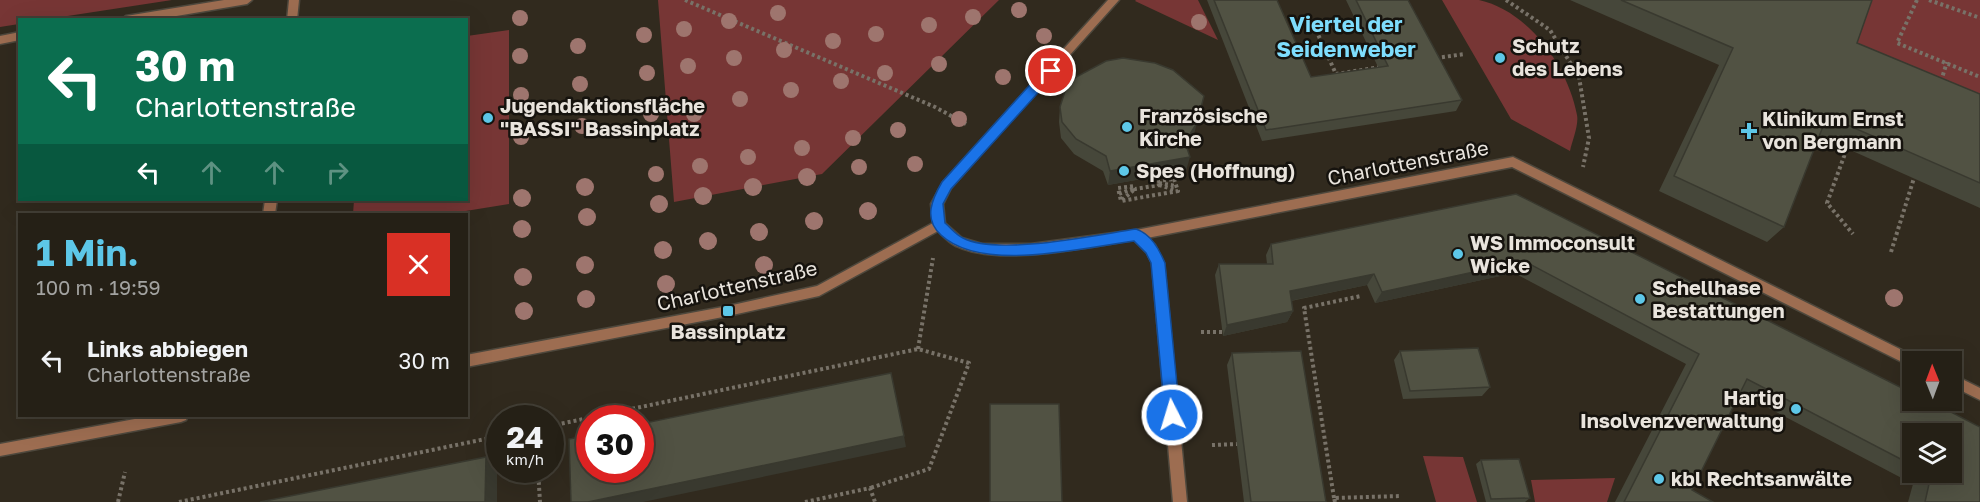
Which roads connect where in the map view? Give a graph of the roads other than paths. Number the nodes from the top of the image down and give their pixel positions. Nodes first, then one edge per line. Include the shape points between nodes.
1 (247, 0) edge
2 (294, 0) edge
3 (1114, 0) edge
4 (138, 18) edge
5 (292, 18) edge
6 (18, 36) edge
7 (0, 39) edge
8 (939, 225) junction
9 (1136, 235) junction
10 (1902, 356) edge
11 (468, 361) edge
12 (1962, 385) edge
13 (1980, 394) edge
14 (176, 417) edge
15 (0, 450) edge
16 (1180, 502) edge

1 - 4 street
2 - 5 street
3 - 8 street via 947,186 937,204
6 - 7 street
8 - 9 street, Charlottenstraße via 958,243 982,249 1031,249
8 - 11 street, Charlottenstraße via 819,291
9 - 10 street, Charlottenstraße via 1513,162
9 - 16 street via 1151,249 1158,263
12 - 13 street
14 - 15 street

